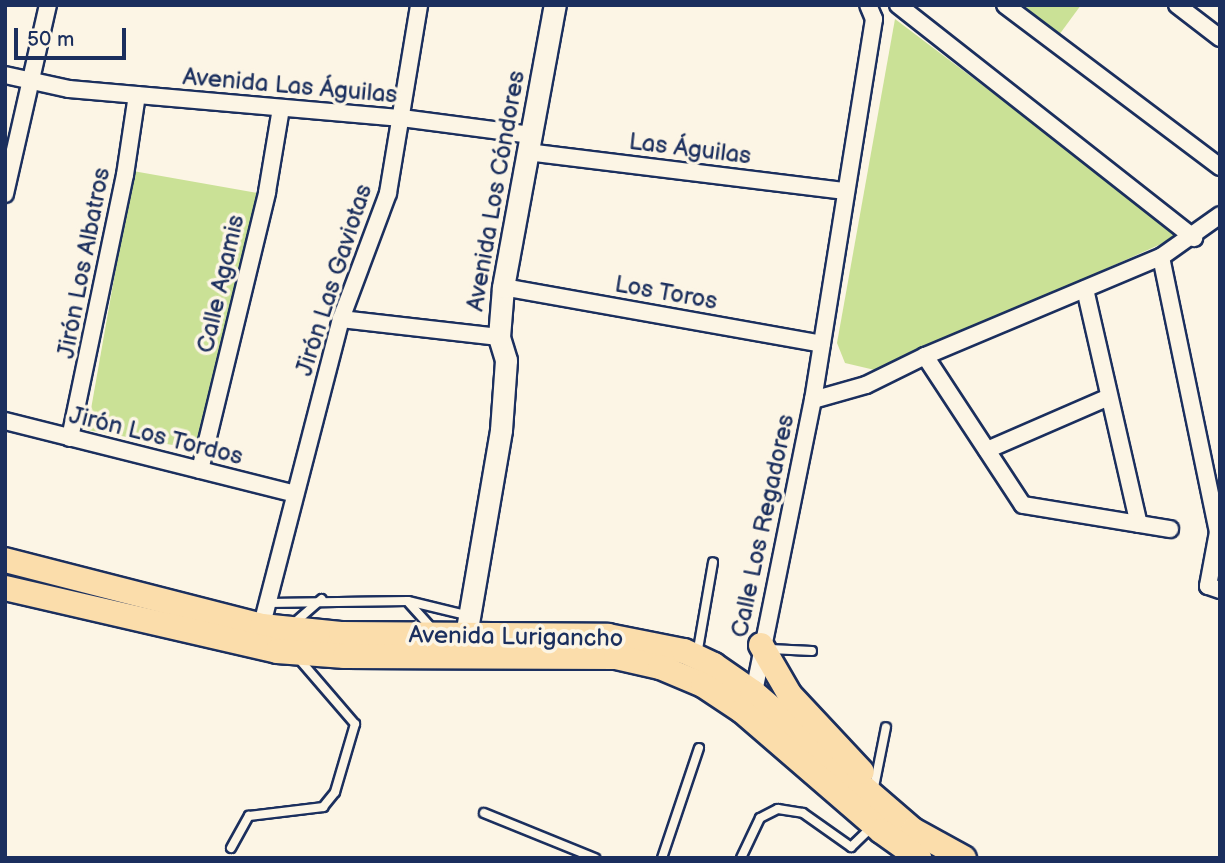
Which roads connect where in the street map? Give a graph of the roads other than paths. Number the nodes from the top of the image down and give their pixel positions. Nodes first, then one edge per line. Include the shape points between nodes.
1 (48, 5) edge
2 (419, 5) edge
3 (555, 5) edge
4 (868, 5) edge
5 (898, 5) edge
6 (1004, 5) edge
7 (1177, 5) edge
8 (1220, 38) edge
9 (5, 75) edge
10 (34, 82) junction
11 (137, 96) junction
12 (281, 108) junction
13 (402, 118) junction
14 (529, 144) junction
15 (1220, 167) edge
16 (846, 191) junction
17 (5, 194) edge
18 (1218, 218) edge
19 (1194, 238) junction
20 (1220, 239) edge
21 (1161, 257) junction
22 (503, 287) junction
23 (1085, 289) junction
24 (341, 319) junction
25 (499, 337) junction
26 (822, 344) junction
27 (925, 356) junction
28 (1110, 397) junction
29 (813, 400) junction
30 (5, 421) edge
31 (70, 438) junction
32 (987, 450) junction
33 (200, 470) junction
34 (295, 494) junction
35 (1139, 524) junction
36 (1170, 529) dead end
37 (5, 560) edge
38 (713, 562) dead end
39 (5, 588) edge
40 (1214, 588) edge
41 (322, 599) junction
42 (408, 601) junction
43 (468, 625) junction
44 (262, 626) junction
45 (438, 634) junction
46 (290, 641) junction
47 (761, 645) junction
48 (813, 651) dead end
49 (696, 656) junction
50 (753, 692) junction
51 (751, 718) junction
52 (886, 727) dead end
53 (699, 748) dead end
54 (872, 794) junction
55 (484, 813) dead end
56 (874, 825) junction
57 (231, 848) dead end
58 (595, 858) edge
59 (662, 858) edge
60 (741, 858) edge
61 (919, 858) edge
62 (964, 858) edge

1 - 10 street
2 - 13 street, Jirón Las Gaviotas
3 - 14 main road, Avenida Los Cóndores
4 - 16 street, Calle Los Regadores via 874,19
5 - 19 street
6 - 15 street
7 - 8 street
9 - 10 street, Avenida Las Águilas
10 - 11 street, Avenida Las Águilas
10 - 17 street
11 - 12 street, Avenida Las Águilas
11 - 31 street, Jirón Los Albatros
12 - 13 street, Avenida Las Águilas
12 - 33 street, Calle Agamis via 267,192
13 - 14 street, Avenida Las Águilas
13 - 24 street, Jirón Las Gaviotas via 376,234
14 - 16 street, Las Águilas
14 - 22 main road, Avenida Los Cóndores
16 - 26 street, Calle Los Regadores
18 - 19 street
18 - 20 street
19 - 21 street
21 - 23 street
21 - 40 street via 1218,532
22 - 25 main road, Avenida Los Cóndores
22 - 26 street, Los Toros
23 - 27 street
23 - 28 street
24 - 25 street
24 - 34 street, Jirón Las Gaviotas
25 - 43 main road, Avenida Los Cóndores via 506,360 501,430
26 - 29 street, Calle Los Regadores
27 - 29 street via 866,385
27 - 32 street
28 - 32 street
28 - 35 street
29 - 47 street, Calle Los Regadores
30 - 31 street, Jirón Los Tordos
31 - 33 street, Jirón Los Tordos
32 - 35 street via 1023,505
33 - 34 street, Jirón Los Tordos
34 - 44 street, Jirón Las Gaviotas
35 - 36 street
37 - 44 main road, Avenida Lurigancho
38 - 49 lane
39 - 44 main road, Avenida Lurigancho
41 - 42 lane
41 - 44 lane
41 - 46 lane
42 - 43 lane
42 - 45 lane
43 - 45 main road, Avenida Lurigancho
43 - 49 main road, Avenida Lurigancho via 608,636
44 - 46 main road, Avenida Lurigancho
45 - 46 main road, Avenida Lurigancho
46 - 51 main road, Avenida Lurigancho via 616,657 683,676
46 - 57 lane via 350,714 354,735 335,792 323,807 249,816
47 - 48 lane via 777,651
47 - 50 street, Calle Los Regadores
47 - 54 main road via 790,695 852,757
49 - 50 main road, Avenida Lurigancho
50 - 51 street, Calle Los Regadores
50 - 54 main road, Avenida Lurigancho
51 - 56 main road, Avenida Lurigancho
52 - 54 lane
53 - 59 lane
54 - 62 main road, Avenida Lurigancho via 913,830
55 - 58 lane
56 - 60 lane via 851,847 803,813 778,808 760,818
56 - 61 main road, Avenida Lurigancho

